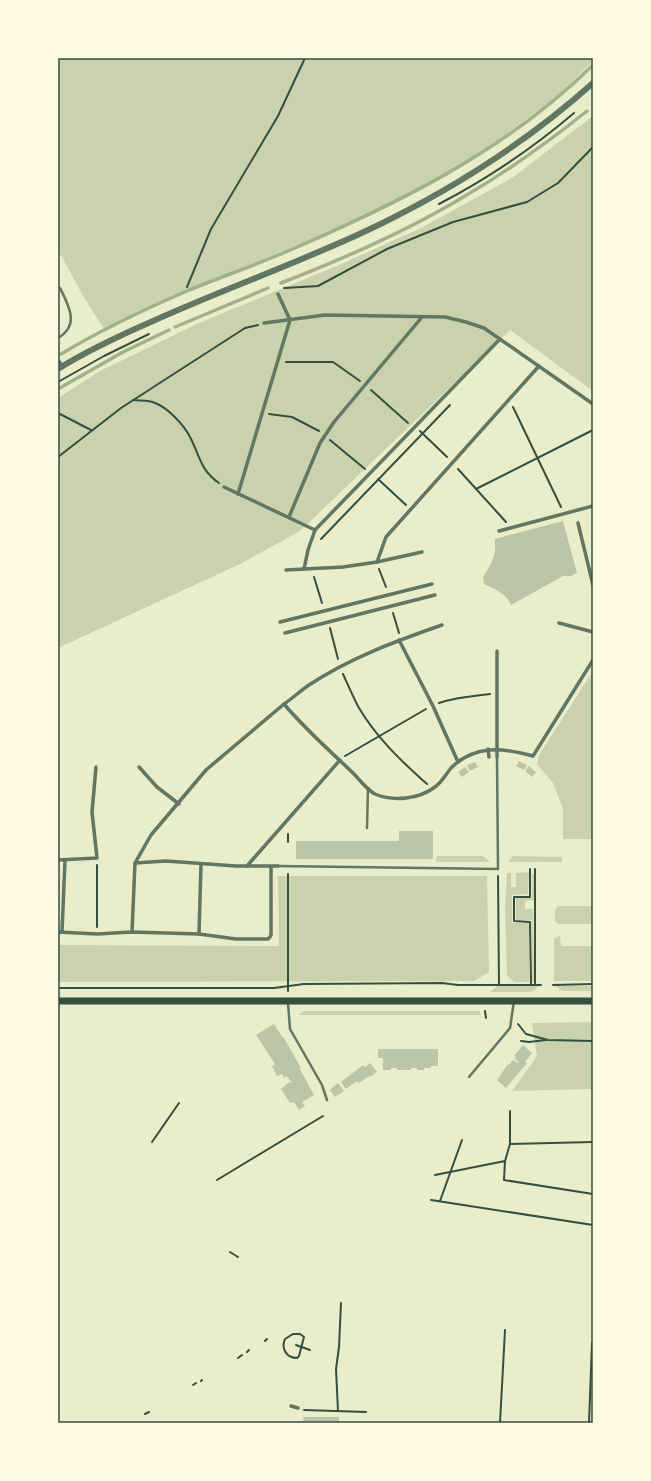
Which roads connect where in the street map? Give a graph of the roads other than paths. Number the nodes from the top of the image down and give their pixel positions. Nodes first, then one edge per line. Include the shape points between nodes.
1 (593, 83) edge
2 (60, 288) dead end
3 (278, 294) dead end
4 (422, 317) junction
5 (290, 320) junction
6 (264, 323) road end
7 (58, 338) edge
8 (500, 339) junction
9 (58, 359) edge
10 (538, 366) junction
11 (60, 368) edge
12 (593, 404) edge
13 (224, 487) road end
14 (238, 494) junction
15 (593, 506) edge
16 (289, 517) junction
17 (578, 523) dead end
18 (315, 530) junction
19 (499, 531) dead end
20 (422, 552) dead end
21 (377, 562) junction
22 (304, 569) junction
23 (286, 570) dead end
24 (432, 584) dead end
25 (593, 585) edge
26 (435, 596) dead end
27 (280, 622) dead end
28 (559, 623) dead end
29 (442, 625) dead end
30 (593, 632) edge
31 (285, 633) dead end
32 (399, 640) junction
33 (498, 651) dead end
34 (593, 660) edge
35 (284, 704) junction
36 (488, 749) junction
37 (497, 750) junction
38 (489, 757) dead end
39 (497, 757) joint
40 (340, 760) junction
41 (458, 762) junction
42 (96, 767) dead end
43 (139, 767) dead end
44 (368, 787) junction
45 (179, 804) junction
46 (367, 828) dead end
47 (58, 860) edge
48 (65, 860) junction
49 (135, 863) junction
50 (201, 864) junction
51 (247, 866) junction
52 (278, 866) joint
53 (271, 867) junction
54 (60, 932) edge
55 (132, 932) junction
56 (199, 934) junction
57 (288, 1000) junction
58 (58, 1001) edge
59 (514, 1001) junction
60 (593, 1001) edge
61 (469, 1077) dead end
62 (327, 1100) dead end
63 (291, 1406) dead end
64 (298, 1408) dead end

1 - 11 street via 574,100 488,163 435,195 368,230 123,334
2 - 7 lane via 70,308 71,320 67,331
3 - 5 street
4 - 5 street via 325,315
4 - 8 street via 466,322 484,328
4 - 16 street via 320,442
5 - 6 street
5 - 14 street
8 - 10 street
8 - 18 street
9 - 11 lane
10 - 12 street
10 - 21 street via 386,537
13 - 14 street
14 - 16 street
15 - 19 street
16 - 18 street
17 - 25 street
18 - 22 street
20 - 21 street
21 - 22 street
22 - 23 street
24 - 27 street
26 - 31 street
28 - 30 street
29 - 32 street
32 - 35 street via 340,667
32 - 41 street
33 - 37 street
34 - 37 street via 533,756
35 - 40 street
35 - 45 street via 206,770
36 - 37 street
36 - 38 street
36 - 41 street via 465,756
37 - 39 street
39 - 52 lane via 498,869
40 - 44 street
40 - 51 street
41 - 44 street via 433,788 416,797 393,799 374,793
42 - 48 street via 92,812 97,858
43 - 45 street
44 - 46 lane
45 - 49 street via 151,835
47 - 48 street
48 - 54 street
49 - 50 street via 166,861
49 - 55 street
50 - 51 street
50 - 56 street
51 - 53 street
52 - 53 street
53 - 56 street via 270,937 236,939
54 - 55 street
55 - 56 street
57 - 58 main road
57 - 59 main road
57 - 62 lane via 290,1029 322,1085
59 - 60 main road
59 - 61 lane via 510,1028
63 - 64 street

